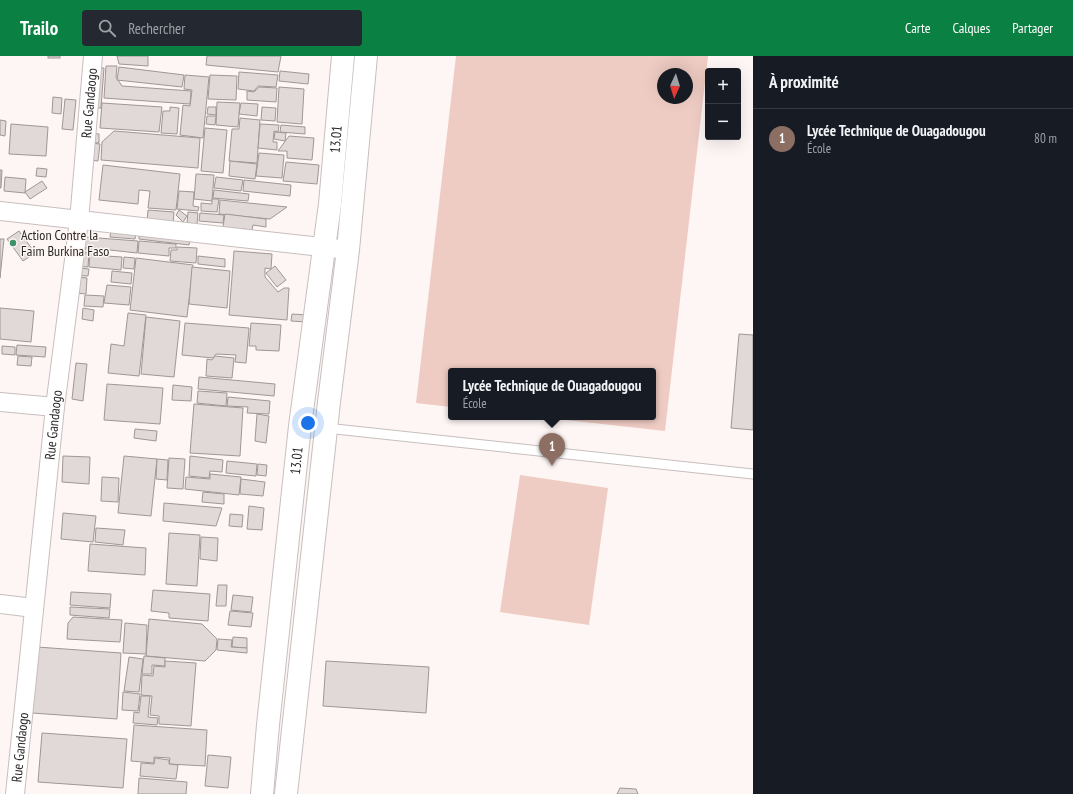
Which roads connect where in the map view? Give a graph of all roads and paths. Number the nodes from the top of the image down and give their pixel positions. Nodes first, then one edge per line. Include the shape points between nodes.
1 (93, 56) edge
2 (343, 56) edge
3 (366, 56) edge
4 (0, 211) edge
5 (79, 221) junction
6 (323, 247) junction
7 (348, 250) junction
8 (0, 402) edge
9 (54, 406) junction
10 (326, 428) junction
11 (753, 474) edge
12 (0, 604) edge
13 (34, 608) junction
14 (15, 794) edge
15 (262, 794) edge
16 (286, 794) edge

1 - 5 street, Rue Gandaogo
2 - 6 street, 13.01 via 330,204
3 - 7 street, 13.01
4 - 5 street
5 - 6 street
5 - 9 street, Rue Gandaogo
6 - 7 street
6 - 15 street, 13.01 via 299,434
7 - 10 street, 13.01
8 - 9 street
9 - 13 street, Rue Gandaogo
10 - 11 lane
10 - 16 street, 13.01
12 - 13 street
13 - 14 street, Rue Gandaogo

